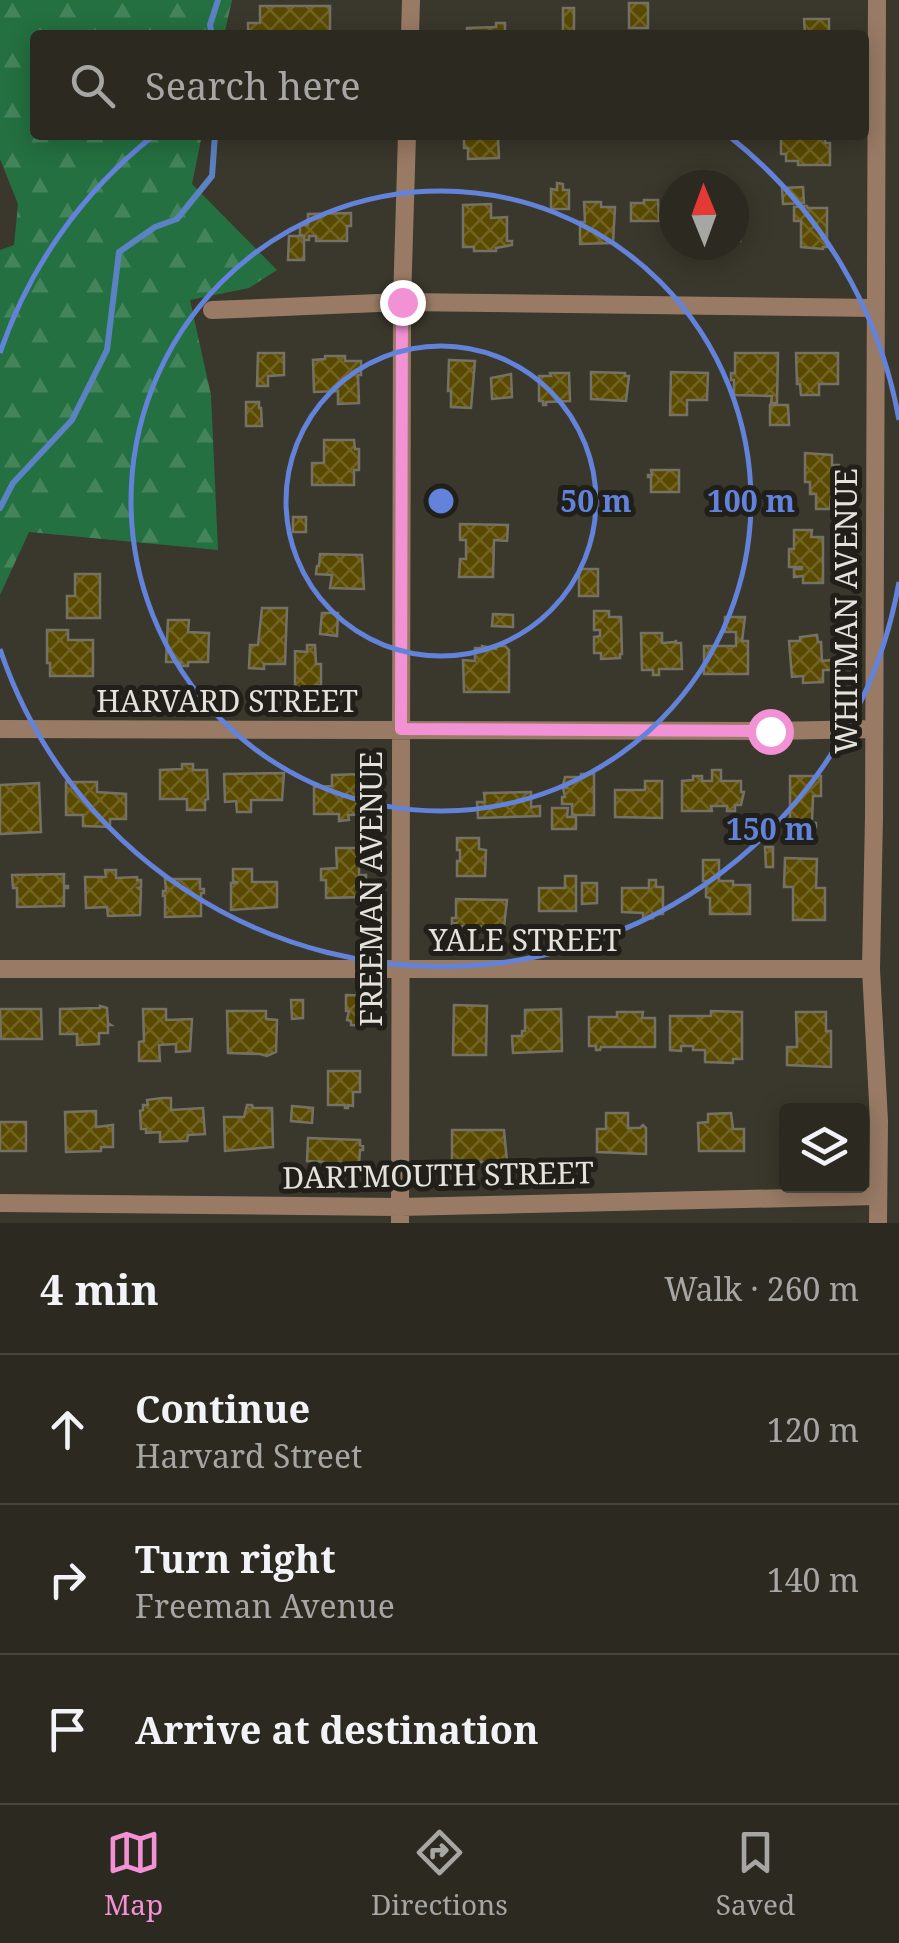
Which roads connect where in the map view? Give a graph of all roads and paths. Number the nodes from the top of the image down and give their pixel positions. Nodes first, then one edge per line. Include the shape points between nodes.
1 (411, 0) edge
2 (877, 0) edge
3 (410, 30) edge
4 (407, 140) edge
5 (402, 302) junction
6 (875, 308) junction
7 (212, 310) dead end
8 (0, 729) edge
9 (401, 729) junction
10 (874, 729) junction
11 (399, 968) junction
12 (0, 969) edge
13 (871, 969) junction
14 (879, 1122) junction
15 (899, 1122) edge
16 (877, 1196) junction
17 (0, 1203) edge
18 (400, 1215) edge
19 (878, 1223) edge

1 - 3 street
2 - 6 street, WHITMAN AVENUE
4 - 5 street, FREEMAN AVENUE
5 - 6 street
5 - 7 street
5 - 9 street, FREEMAN AVENUE
6 - 10 street, WHITMAN AVENUE
8 - 9 street, HARVARD STREET
9 - 10 street, HARVARD STREET
9 - 11 street, FREEMAN AVENUE
10 - 13 street, WHITMAN AVENUE
11 - 12 street, YALE STREET
11 - 13 street, YALE STREET
11 - 18 street, FREEMAN AVENUE
13 - 14 street, WHITMAN AVENUE
14 - 15 street
14 - 16 street, WHITMAN AVENUE
16 - 18 street, DARTMOUTH STREET
16 - 19 street, WHITMAN AVENUE
17 - 18 street, DARTMOUTH STREET

